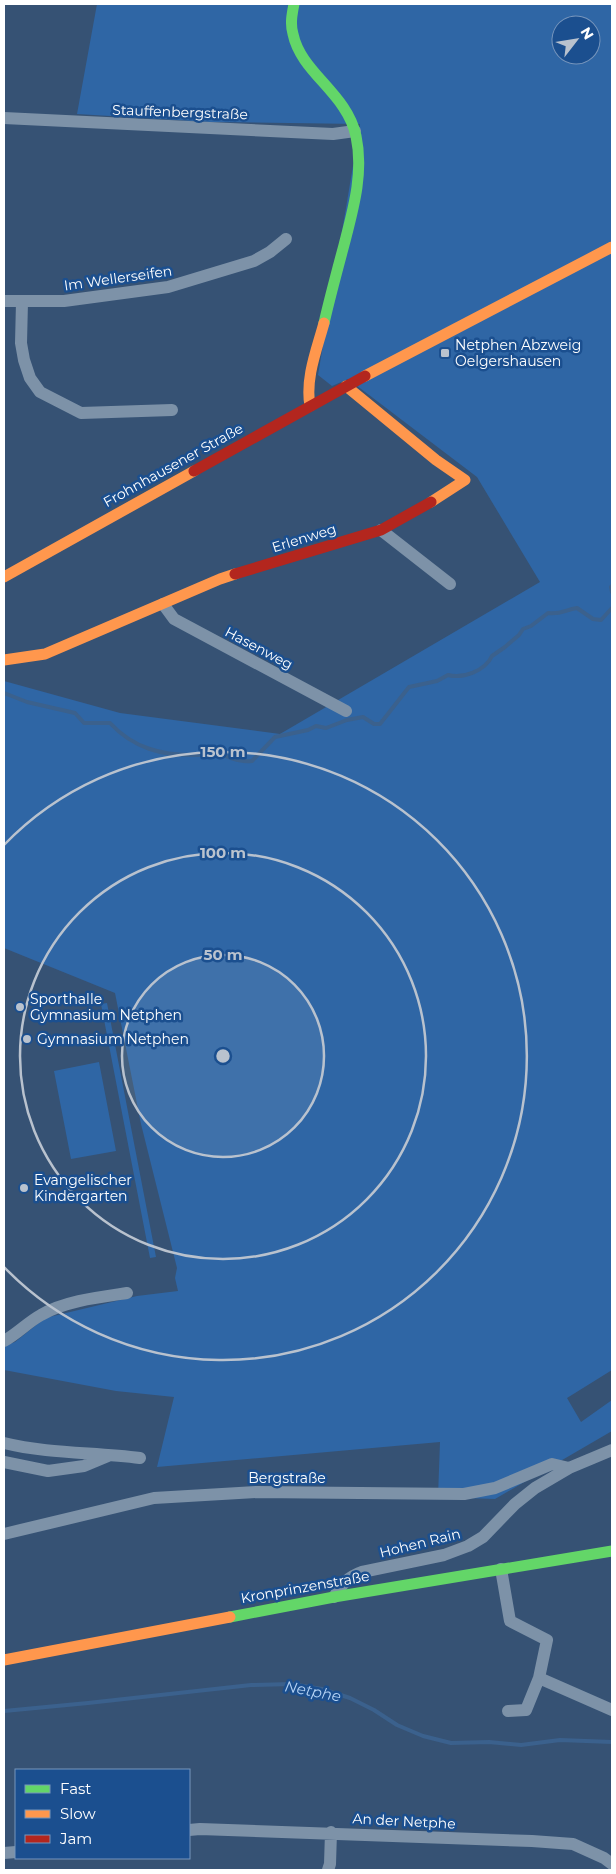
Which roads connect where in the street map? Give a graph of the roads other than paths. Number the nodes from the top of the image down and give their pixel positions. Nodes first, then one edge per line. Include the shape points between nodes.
1 (294, 4) edge
2 (4, 118) edge
3 (355, 131) junction
4 (286, 239) dead end
5 (612, 247) edge
6 (4, 300) edge
7 (22, 302) junction
8 (346, 386) junction
9 (310, 406) junction
10 (172, 410) dead end
11 (380, 530) junction
12 (4, 576) edge
13 (450, 584) dead end
14 (163, 604) junction
15 (4, 660) edge
16 (346, 711) dead end
17 (127, 1293) dead end
18 (4, 1341) edge
19 (4, 1443) edge
20 (612, 1450) edge
21 (112, 1455) junction
22 (140, 1458) dead end
23 (4, 1462) edge
24 (570, 1468) junction
25 (4, 1534) edge
26 (612, 1551) edge
27 (501, 1569) junction
28 (334, 1596) junction
29 (4, 1660) edge
30 (539, 1678) junction
31 (508, 1710) dead end
32 (612, 1710) edge
33 (190, 1830) edge
34 (331, 1832) junction
35 (612, 1864) edge
36 (328, 1870) edge

1 - 3 main road via 291,28 298,50 343,105
2 - 3 street, Stauffenbergstraße via 333,134
3 - 9 main road via 357,181 308,386
4 - 7 street, Im Wellerseifen via 254,260 168,287 64,301
5 - 8 main road, Frohnhausener Straße
6 - 7 street, Im Wellerseifen
7 - 10 street via 24,360 30,378 40,392 80,413
8 - 9 main road, Frohnhausener Straße
8 - 11 main road, Erlenweg via 465,480
9 - 12 main road, Frohnhausener Straße
11 - 13 street
11 - 14 main road, Erlenweg via 220,579
14 - 15 main road, Erlenweg via 45,654
14 - 16 street, Hasenweg via 174,619
17 - 18 street via 83,1300 54,1309
19 - 21 street via 76,1454
20 - 24 street, Hohen Rain
21 - 22 street
21 - 23 street via 84,1466 48,1471
24 - 25 street, Bergstraße via 552,1464 495,1488 464,1494 256,1492 154,1498
24 - 28 street, Hohen Rain via 524,1496 483,1537 468,1546 444,1555 351,1576
26 - 27 main road, Kronprinzenstraße
27 - 28 main road, Kronprinzenstraße
27 - 30 street via 510,1620 548,1640
28 - 29 main road, Kronprinzenstraße
30 - 31 street via 526,1710
30 - 32 street
33 - 34 street, An der Netphe
34 - 35 street, An der Netphe via 574,1844
34 - 36 street

